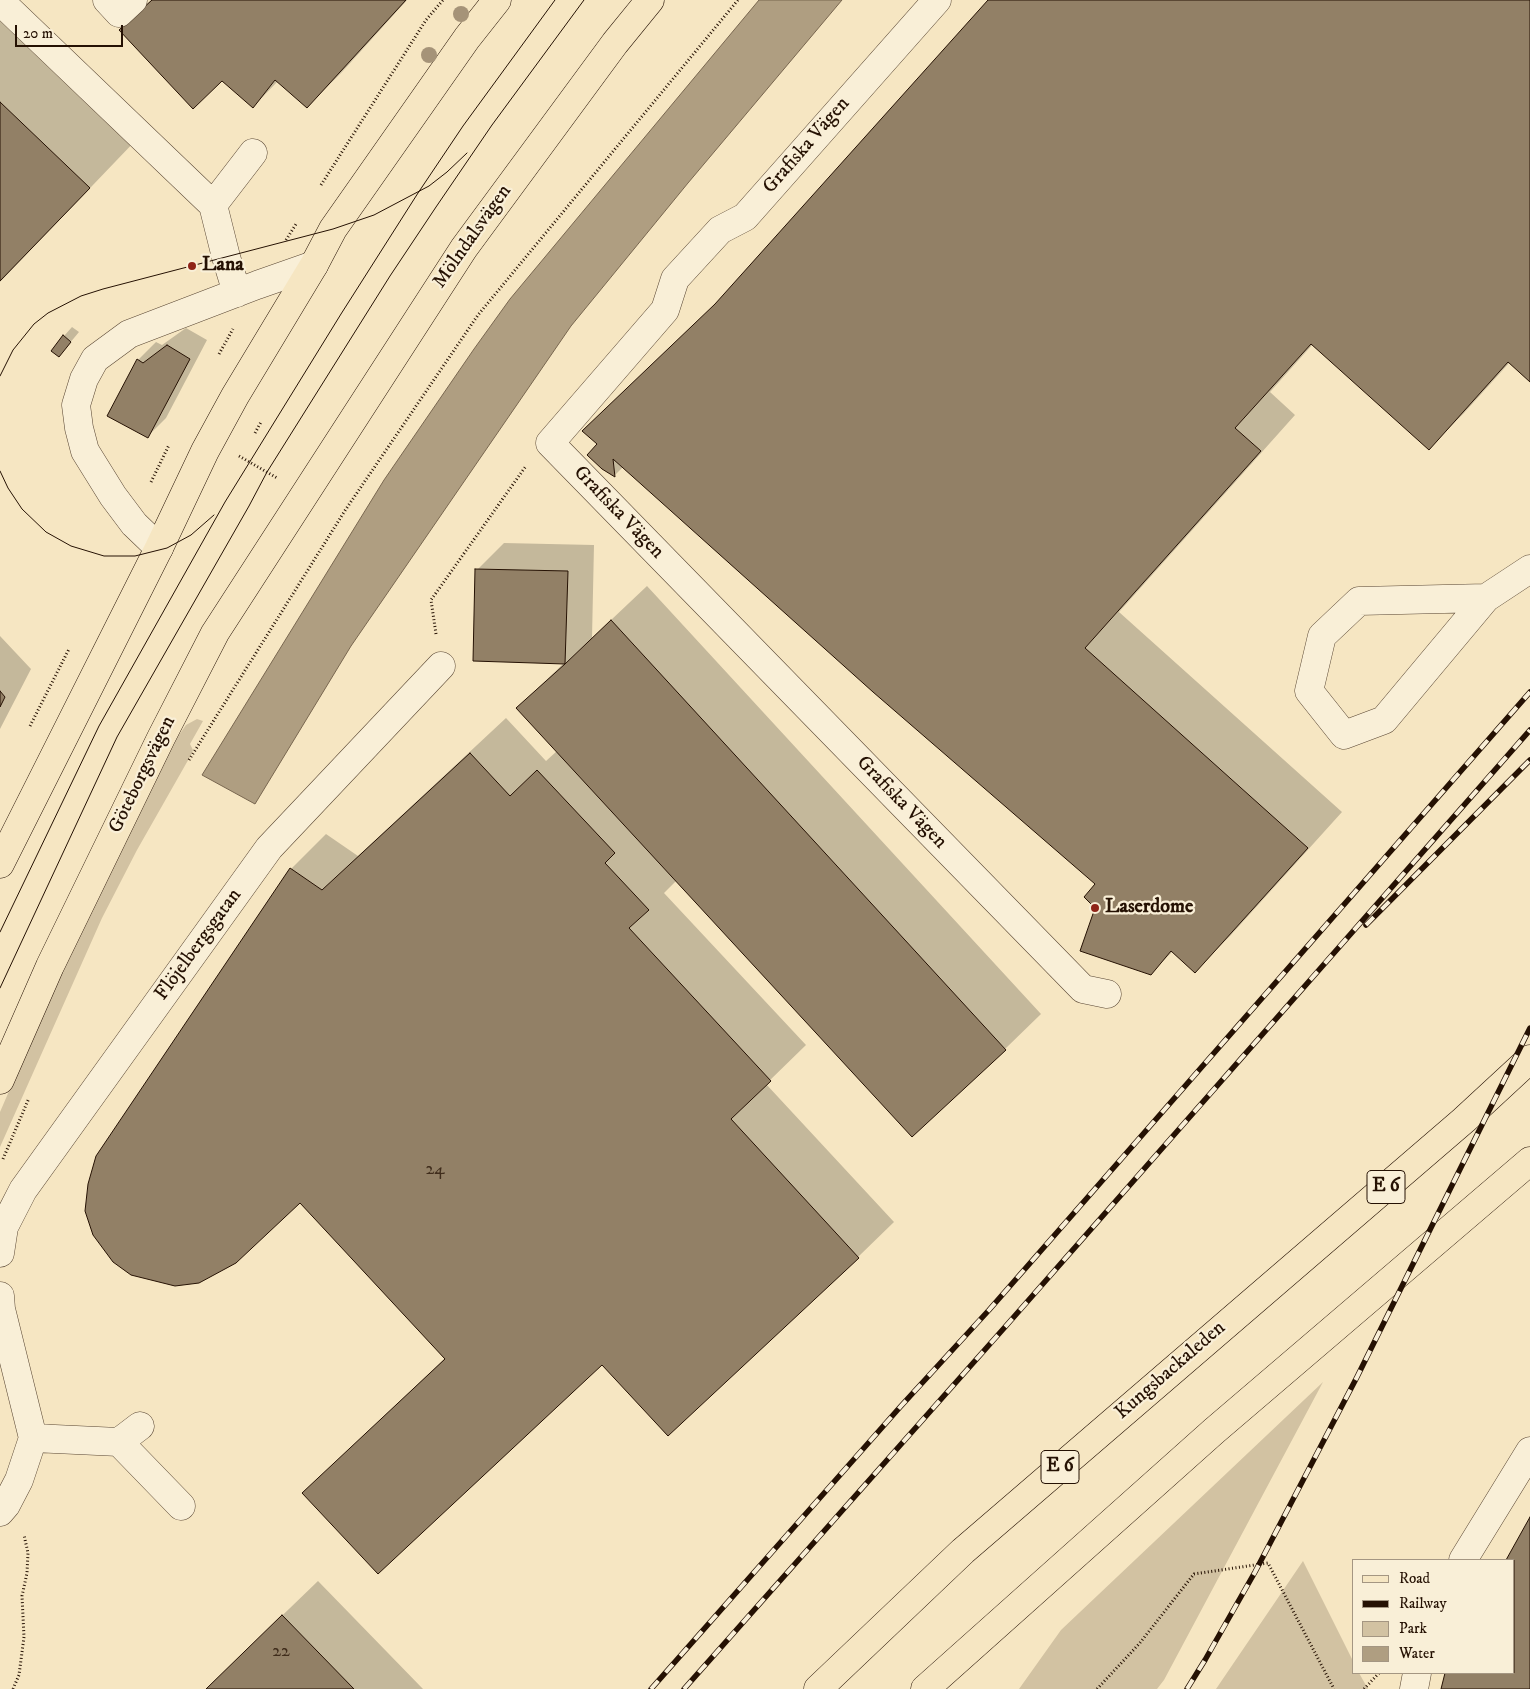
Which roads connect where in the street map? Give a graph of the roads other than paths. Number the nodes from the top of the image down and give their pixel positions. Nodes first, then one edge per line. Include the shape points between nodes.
1 (107, 0) edge
2 (133, 0) edge
3 (497, 0) edge
4 (650, 0) edge
5 (937, 0) edge
6 (0, 1) edge
7 (254, 153) dead end
8 (213, 205) junction
9 (314, 266) junction
10 (237, 293) junction
11 (310, 484) joint
12 (159, 548) junction
13 (1530, 570) edge
14 (1486, 598) junction
15 (441, 667) road end
16 (0, 864) edge
17 (1107, 994) dead end
18 (1530, 1059) edge
19 (0, 1080) edge
20 (1530, 1161) edge
21 (0, 1253) edge
22 (0, 1296) edge
23 (140, 1426) dead end
24 (33, 1438) junction
25 (119, 1442) junction
26 (1530, 1451) edge
27 (181, 1506) dead end
28 (3, 1508) edge
29 (1464, 1559) edge
30 (1417, 1674) edge
31 (818, 1689) edge
32 (925, 1689) edge
33 (1414, 1689) edge

1 - 2 street via 118,13
3 - 9 main road via 334,229
4 - 11 main road, Mölndalsvägen via 464,248
5 - 17 street, Grafiska Vägen via 745,217 720,230 675,279 665,310 550,443 1083,989
6 - 8 street
7 - 8 street
8 - 10 street
9 - 10 street
9 - 12 main road via 235,396
10 - 12 street via 129,334 95,359 84,379 76,405 85,451 134,524
11 - 19 main road, Göteborgsvägen via 215,633 160,738 50,966
12 - 16 main road
13 - 14 street
14 - 14 street via 1360,601 1322,636 1309,691 1344,736 1384,720
15 - 21 street, Flöjelbergsgatan via 269,848 23,1190 4,1227
18 - 31 main road, Kungsbackaleden / E 6 via 1464,1120 963,1550
20 - 32 main road via 1207,1438
22 - 24 street
23 - 25 street
24 - 25 street
24 - 28 street via 19,1480
25 - 27 street
26 - 29 street
30 - 33 street

